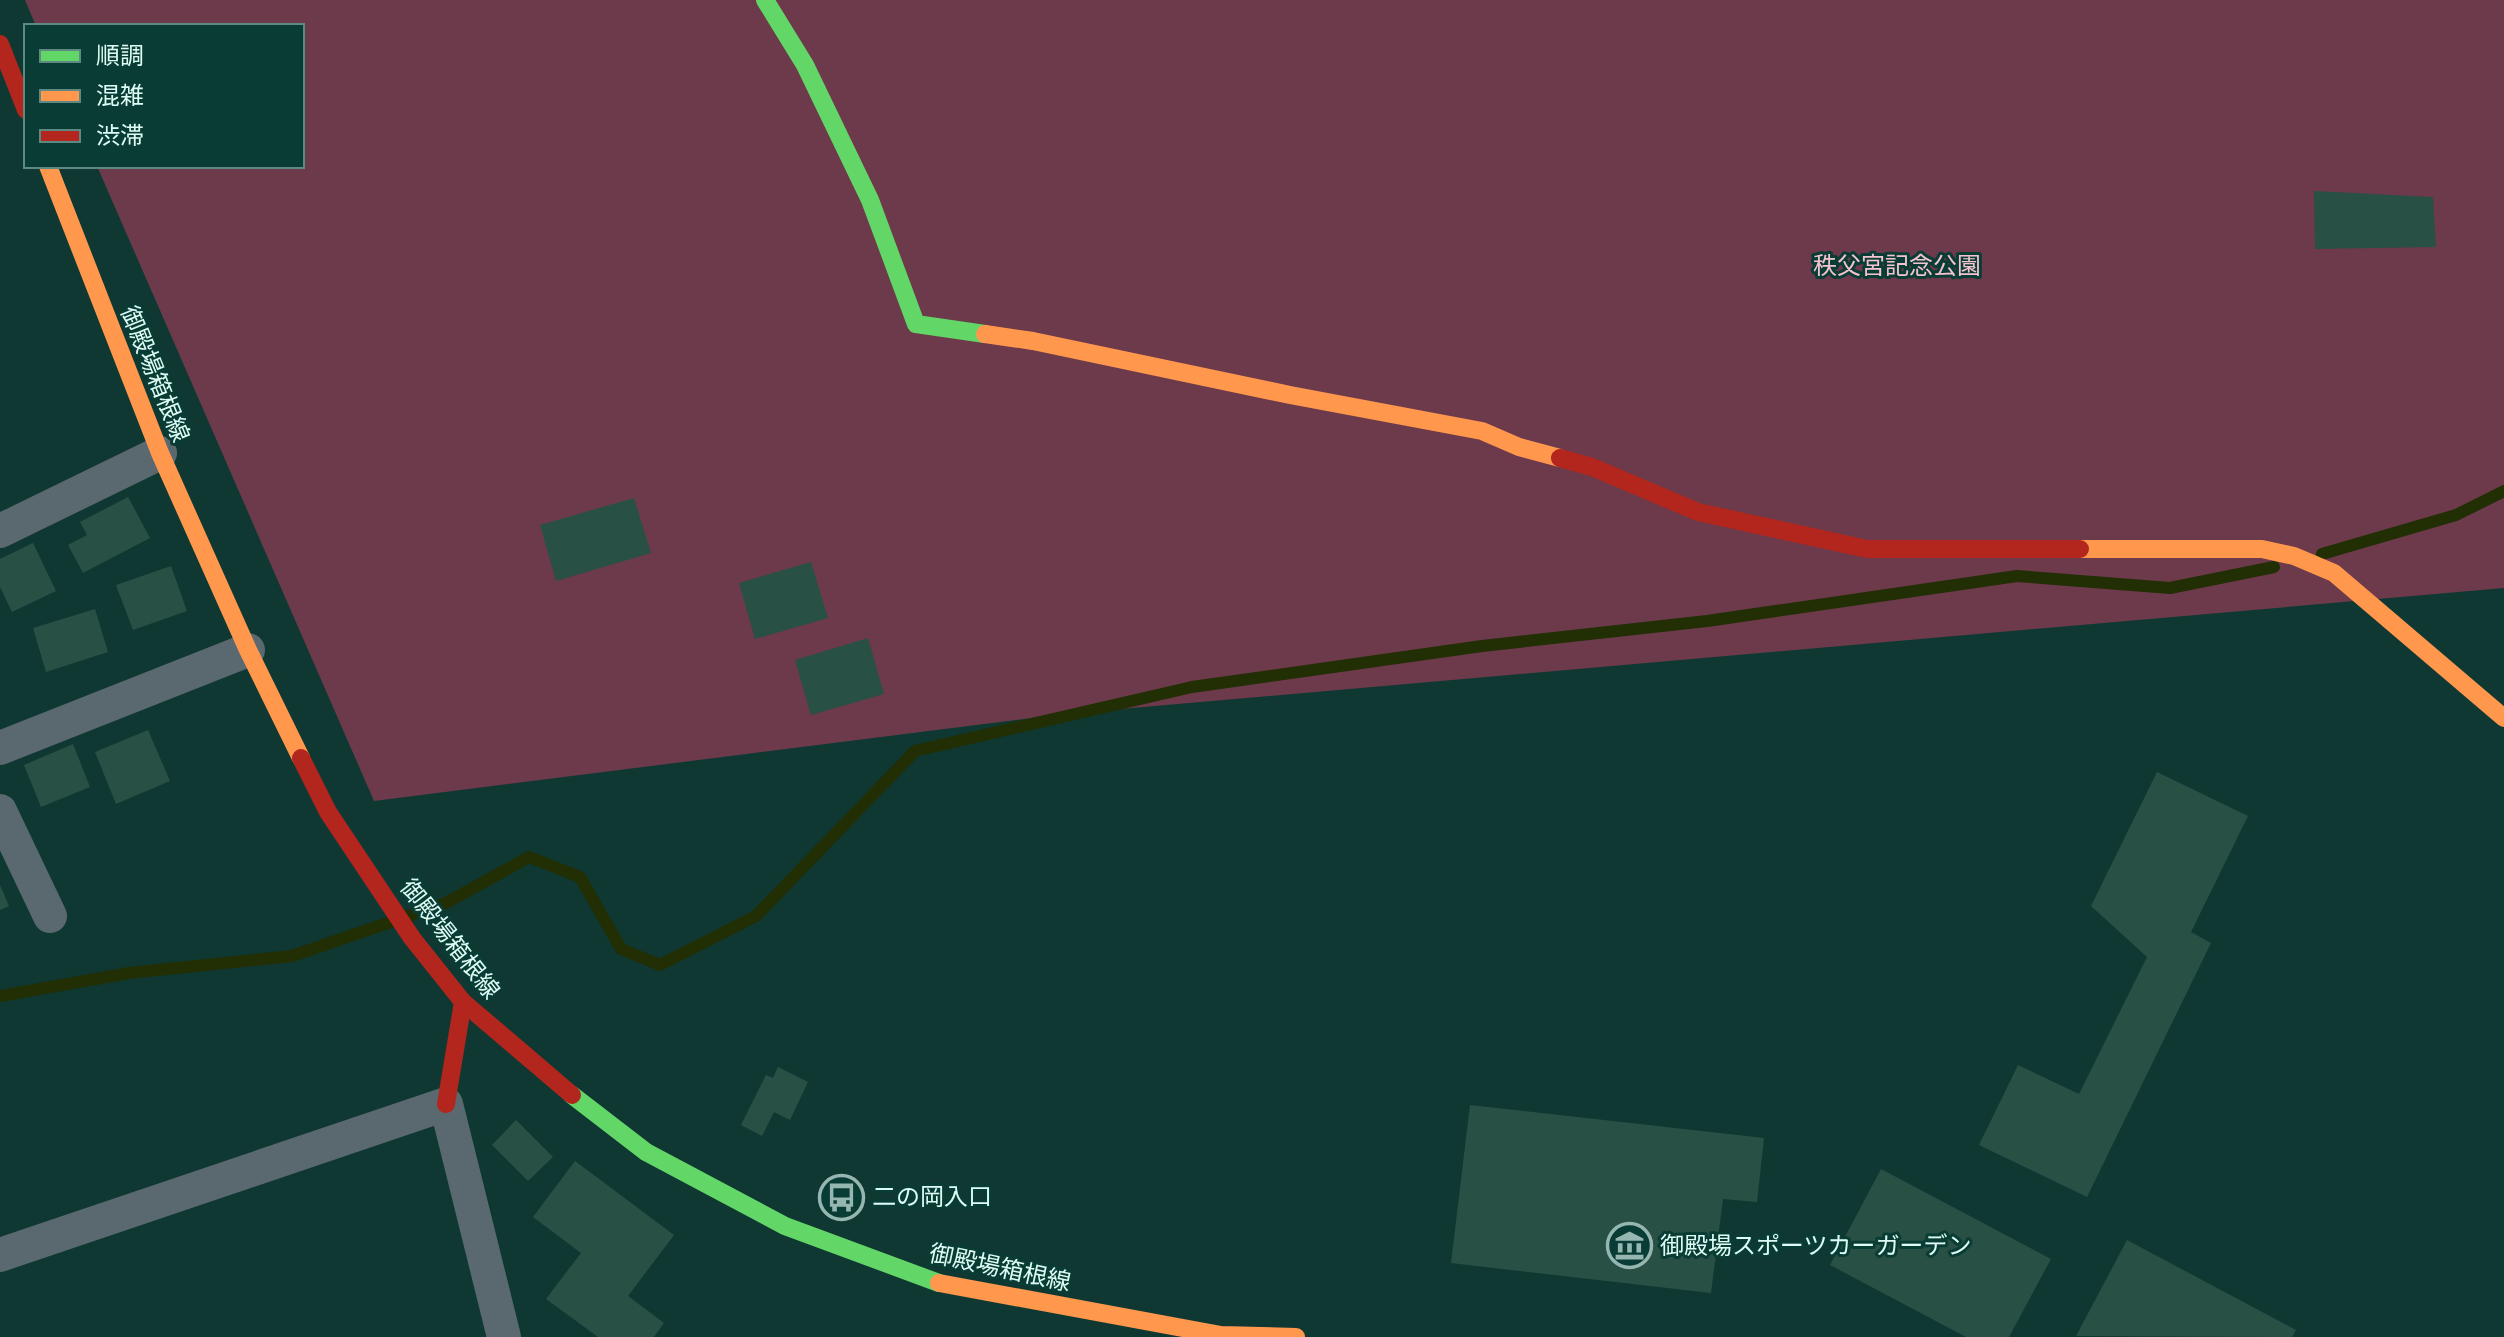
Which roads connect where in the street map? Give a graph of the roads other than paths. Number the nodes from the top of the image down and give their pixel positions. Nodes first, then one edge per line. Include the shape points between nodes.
1 (765, 0) edge
2 (0, 44) edge
3 (24, 105) edge
4 (49, 168) edge
5 (160, 453) junction
6 (0, 531) edge
7 (248, 650) junction
8 (2504, 718) edge
9 (0, 748) edge
10 (0, 811) edge
11 (50, 916) dead end
12 (463, 1002) junction
13 (446, 1104) junction
14 (0, 1255) edge
15 (1220, 1336) edge
16 (504, 1337) edge
17 (1296, 1337) edge

1 - 8 street via 805,65 870,200 916,324 1033,341 1482,431 1592,467 1698,512 1867,549 2262,549 2294,556 2334,573
2 - 3 street
4 - 5 street, 御殿場箱根線
5 - 6 street
5 - 7 street, 御殿場箱根線
7 - 9 street
7 - 12 street, 御殿場箱根線 via 328,812 412,938
10 - 11 street
12 - 13 street
12 - 15 street, 御殿場箱根線 via 646,1152 785,1226 933,1282
13 - 14 street
13 - 16 street
15 - 17 street, 御殿場箱根線

